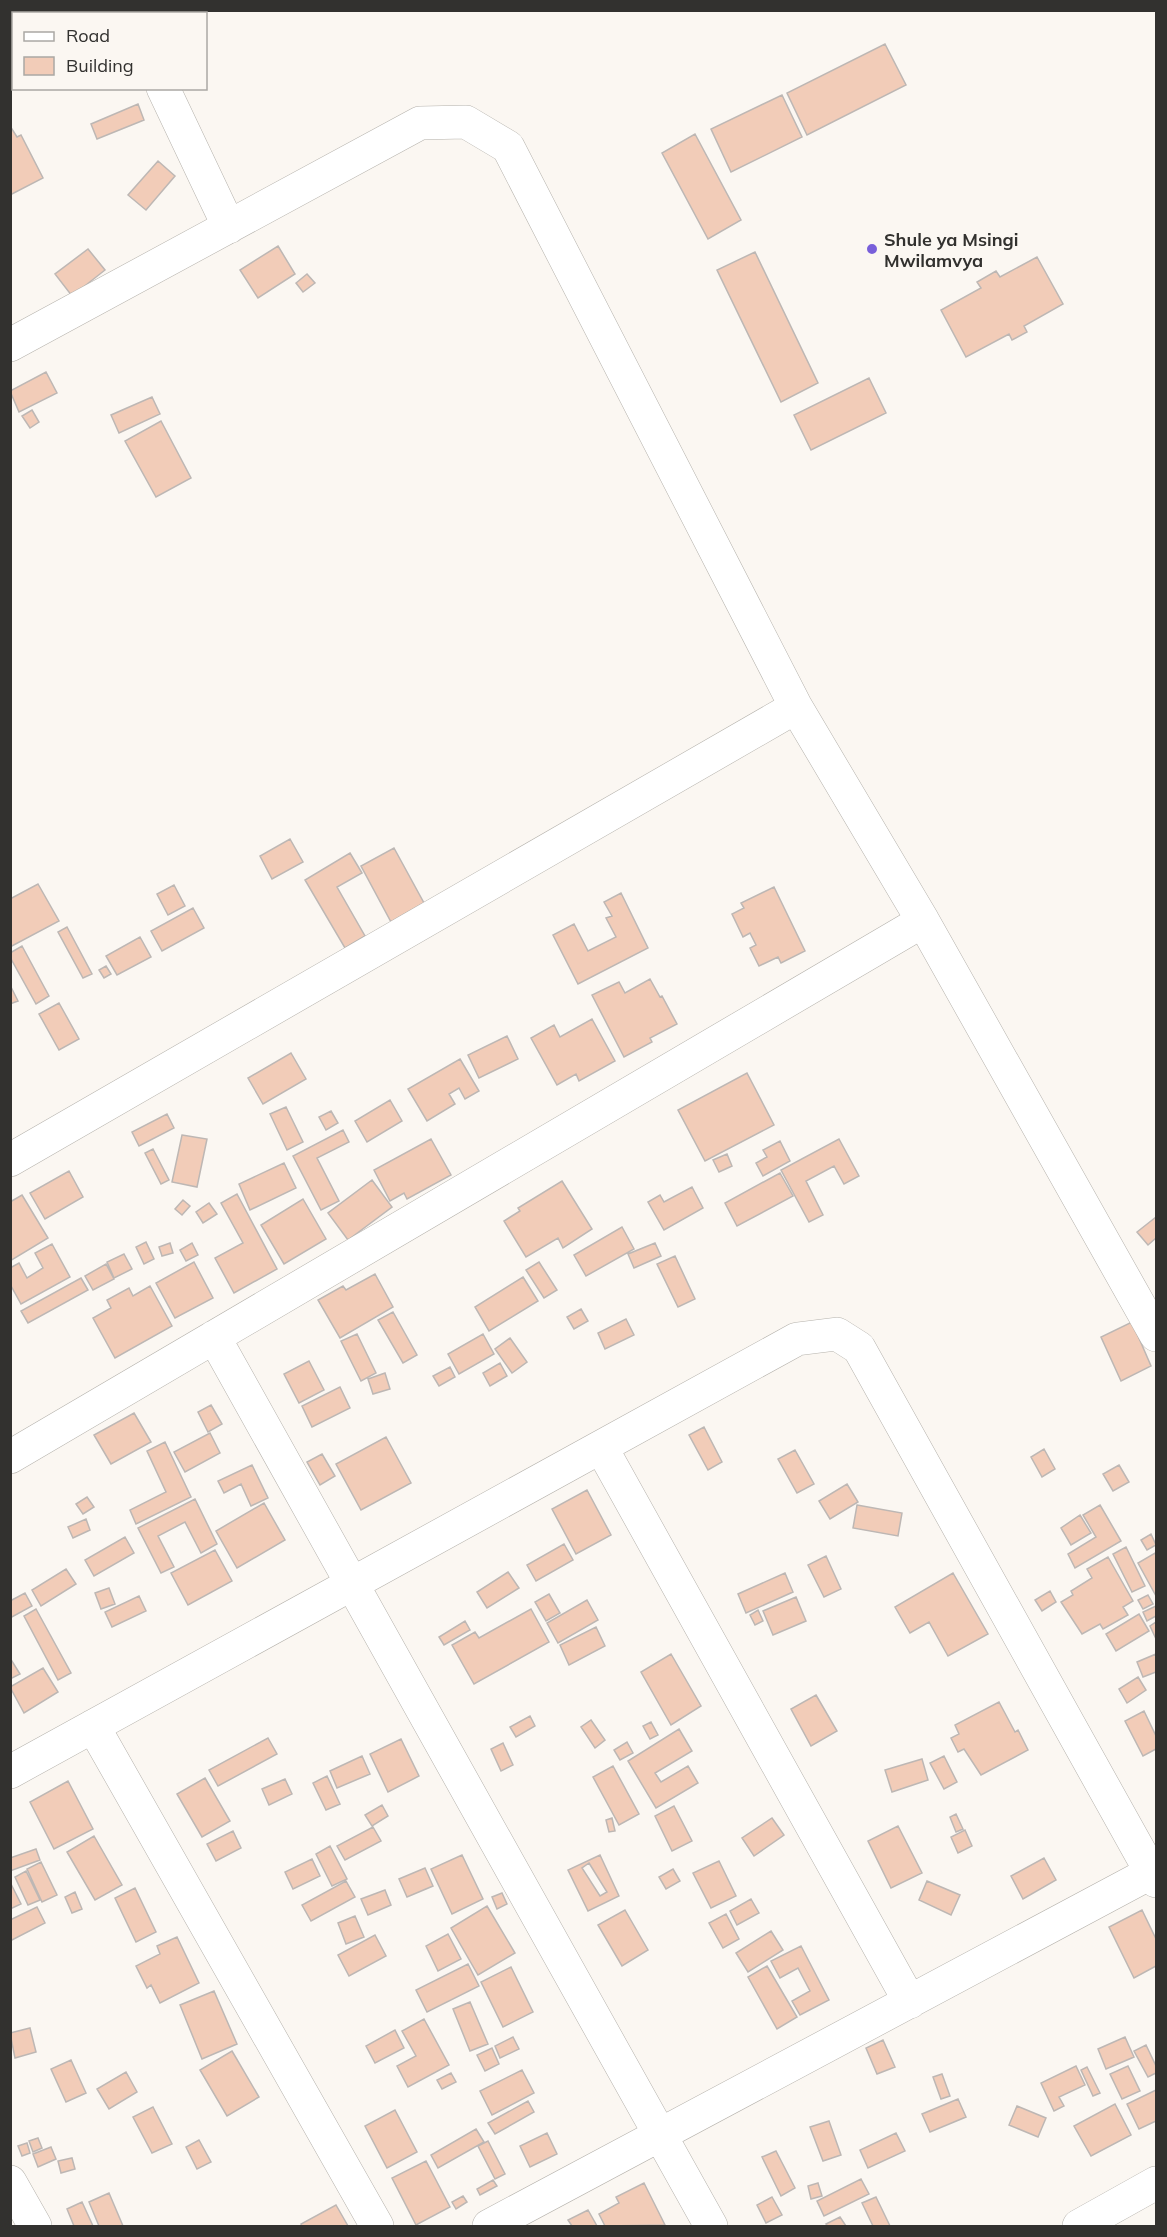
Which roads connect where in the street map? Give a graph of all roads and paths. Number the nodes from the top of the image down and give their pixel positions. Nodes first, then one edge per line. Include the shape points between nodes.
1 (164, 90) edge
2 (229, 227) junction
3 (10, 345) edge
4 (796, 707) junction
5 (923, 921) junction
6 (10, 1160) edge
7 (1156, 1335) edge
8 (214, 1337) junction
9 (601, 1447) junction
10 (10, 1457) edge
11 (352, 1584) junction
12 (93, 1726) junction
13 (10, 1772) edge
14 (1154, 1876) edge
15 (910, 2002) junction
16 (660, 2135) junction
17 (10, 2182) edge
18 (1156, 2183) edge
19 (35, 2226) edge
20 (377, 2226) edge
21 (489, 2226) edge
22 (711, 2226) edge
23 (1079, 2226) edge

1 - 2 street
2 - 3 street
2 - 4 street via 420,123 466,123 508,147
4 - 5 street
4 - 6 street
5 - 7 street
5 - 8 street
8 - 10 street
8 - 11 street
9 - 11 street
9 - 14 street via 797,1339 837,1334 859,1348
9 - 15 street
11 - 12 street
11 - 16 street
12 - 13 street
12 - 20 street
14 - 15 street
15 - 16 street
16 - 21 street
16 - 22 street
17 - 19 street
18 - 23 street

